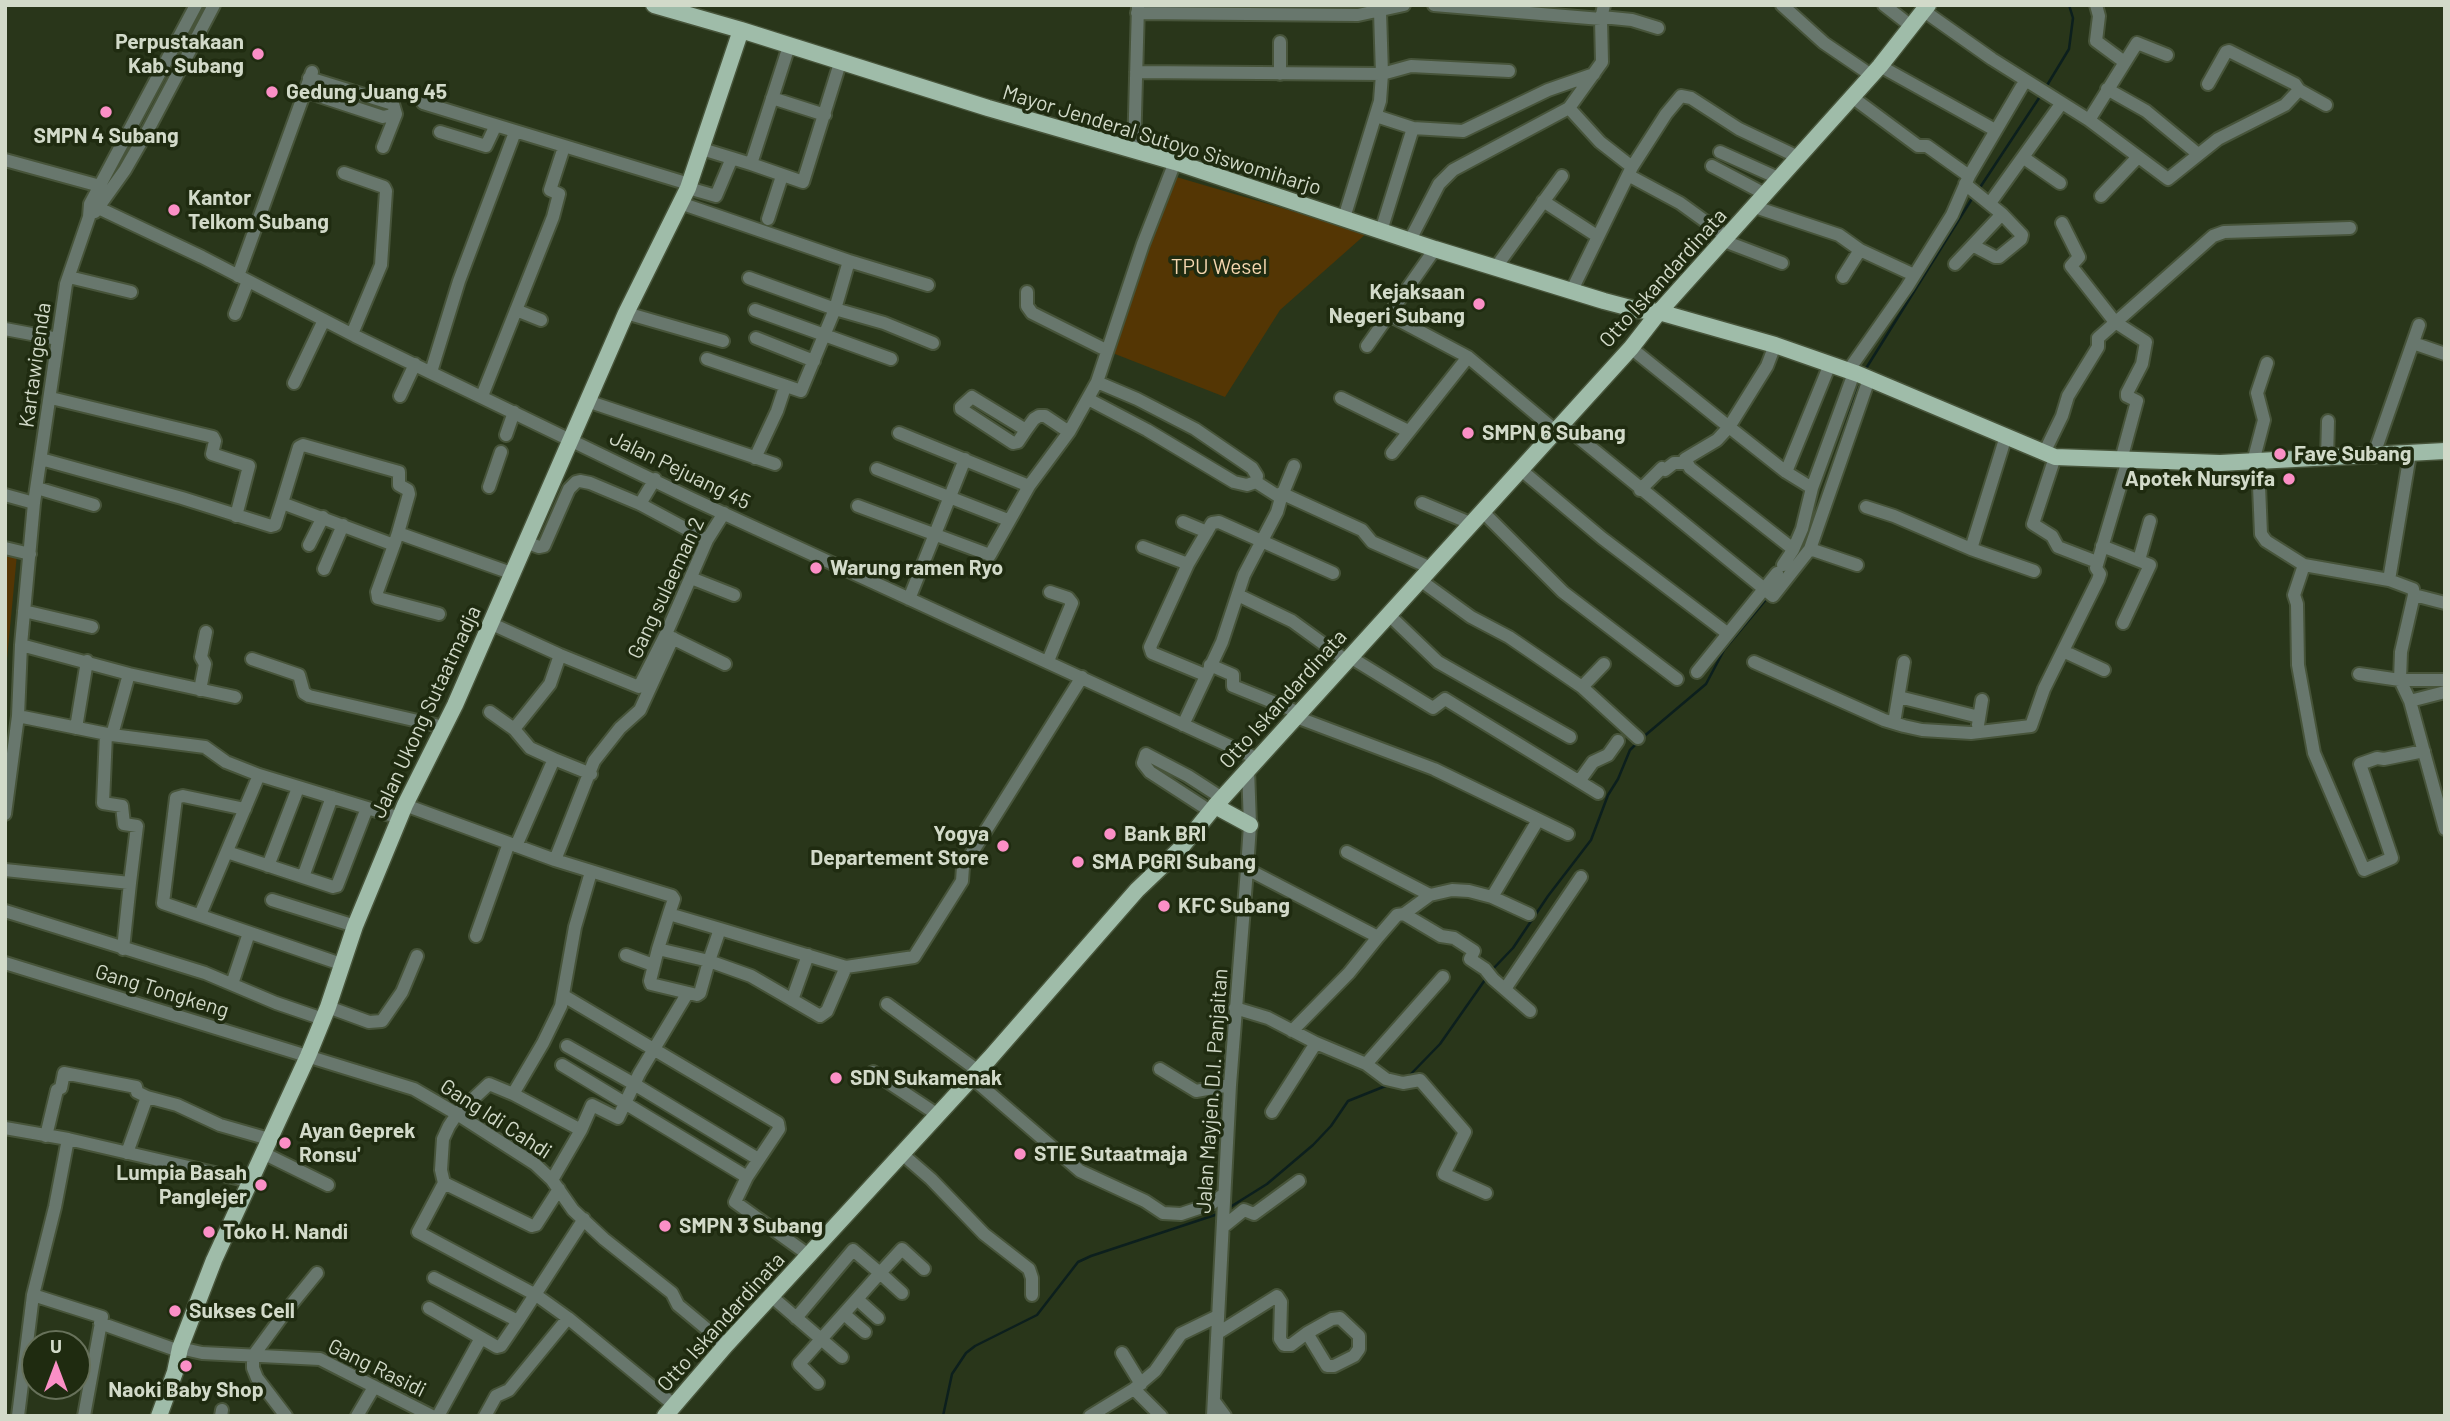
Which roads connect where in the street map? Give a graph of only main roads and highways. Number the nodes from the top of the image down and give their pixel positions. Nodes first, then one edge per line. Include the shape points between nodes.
1 (654, 5) edge
2 (1926, 8) edge
3 (741, 30) junction
4 (1659, 312) junction
5 (2445, 452) edge
6 (1216, 805) junction
7 (1250, 825) road end
8 (672, 1412) edge
9 (159, 1416) edge

1 - 3 main road, Mayor Jenderal Sutoyo Siswomiharjo
2 - 4 main road, Otto Iskandardinata via 1876,71
3 - 4 main road, Mayor Jenderal Sutoyo Siswomiharjo via 1175,162 1435,249 1637,310
3 - 9 main road, Jalan Ukong Sutaatmadja via 686,192 626,313 492,624 402,812 308,1056 214,1259
4 - 5 main road, Mayor Jenderal Sutoyo Siswomiharjo via 1830,364 2050,455 2220,463
4 - 6 main road, Otto Iskandardinata
6 - 7 main road
6 - 8 main road, Otto Iskandardinata via 726,1345

